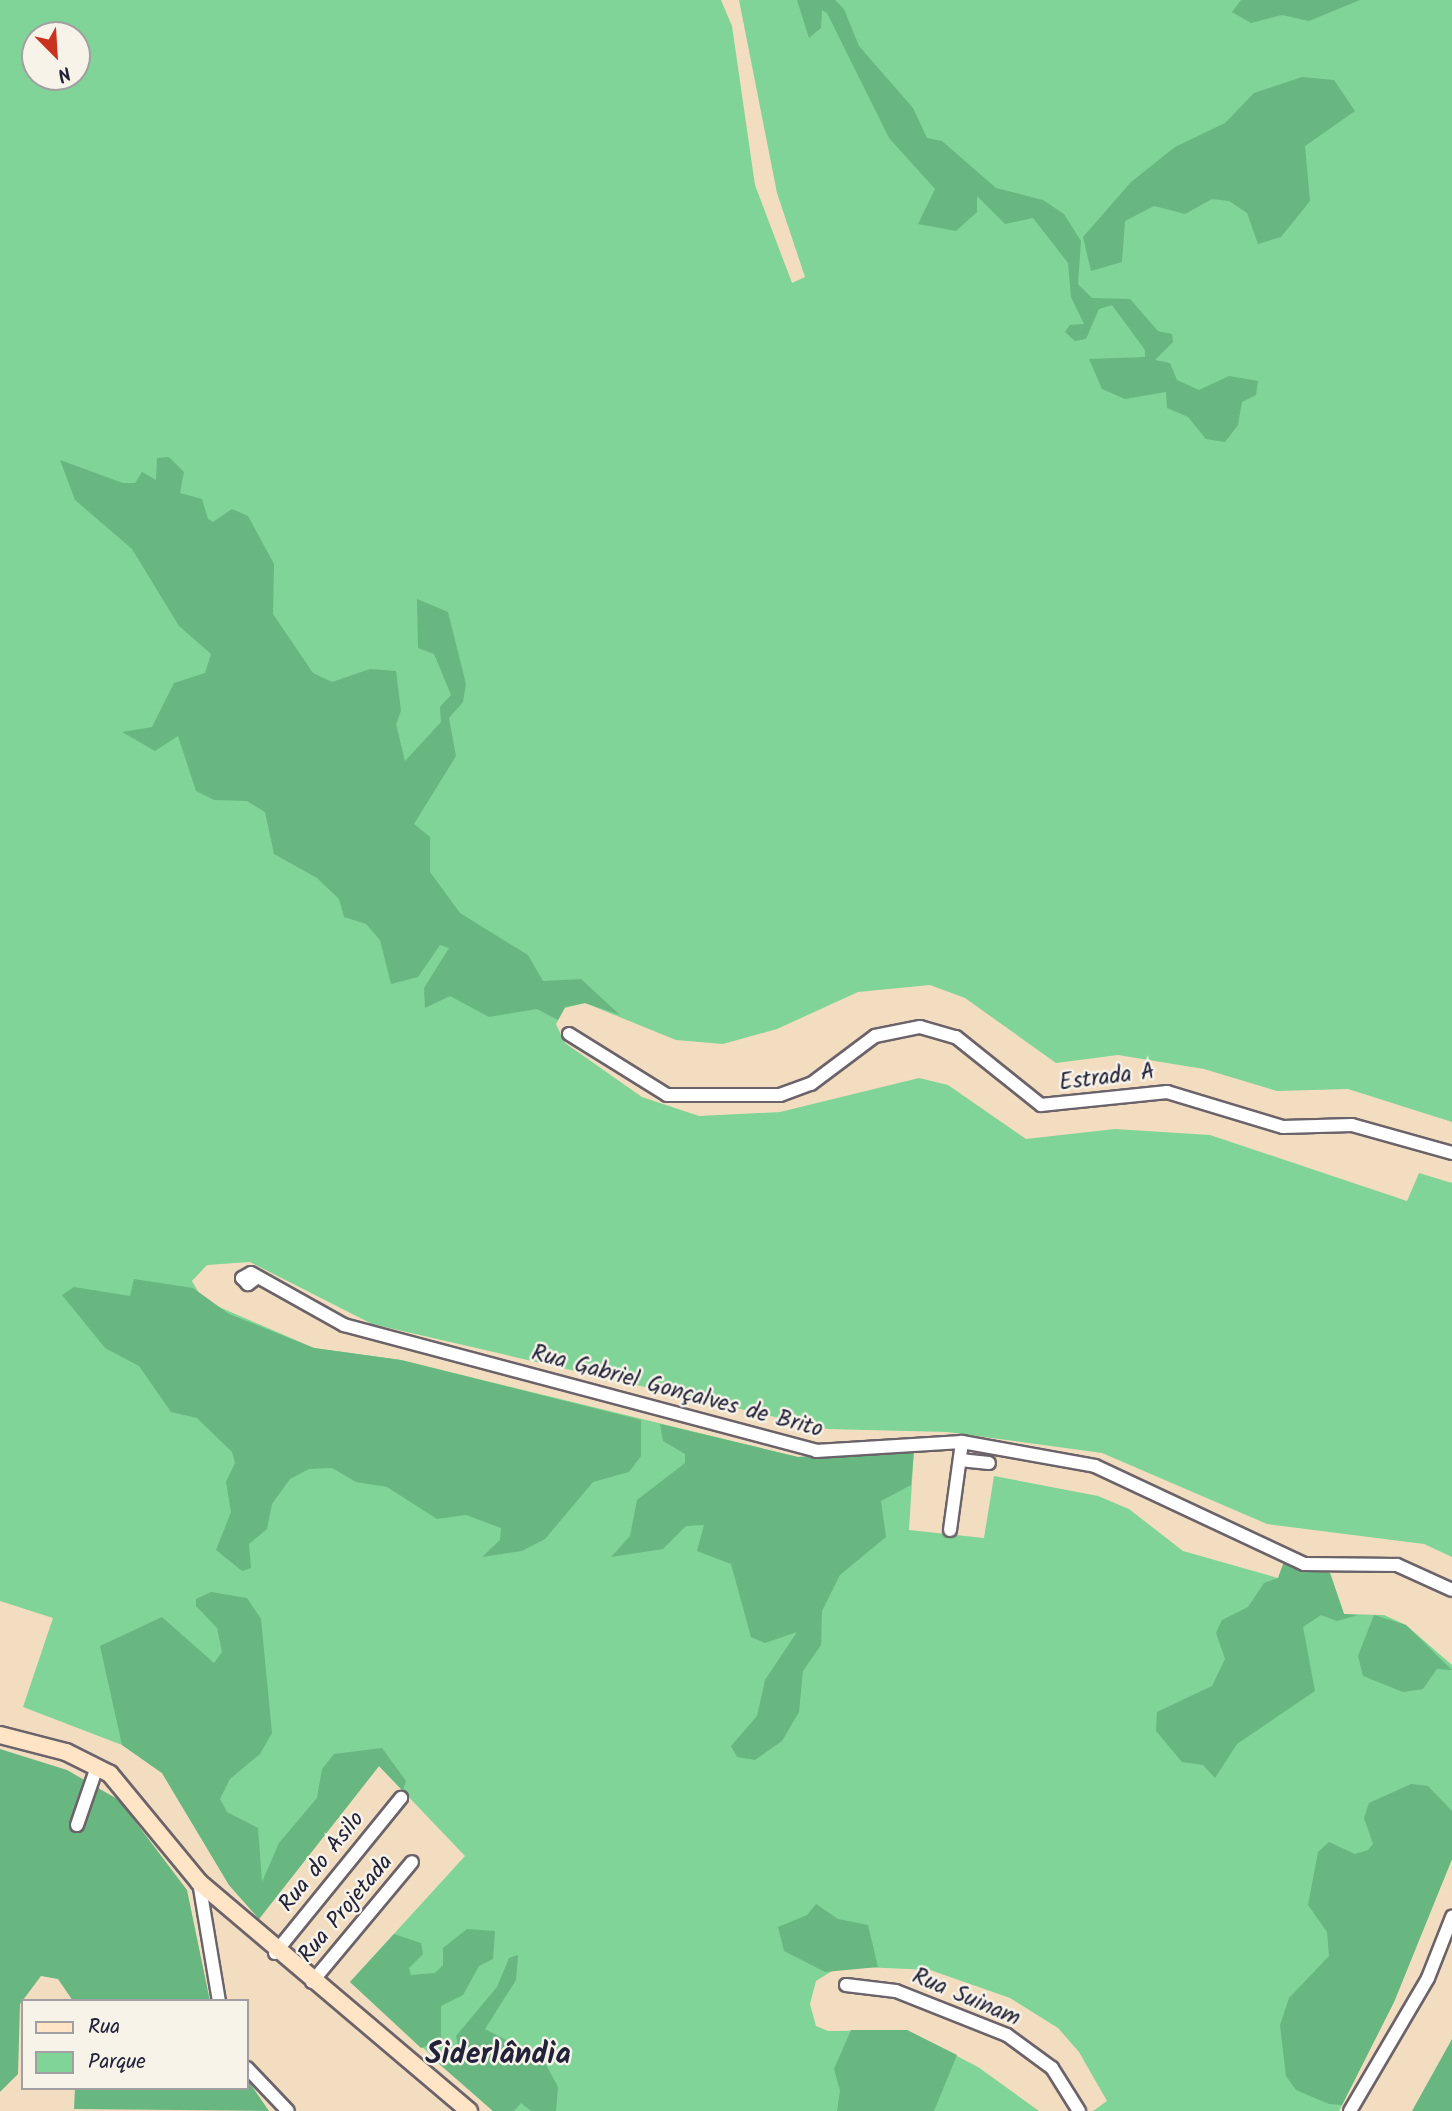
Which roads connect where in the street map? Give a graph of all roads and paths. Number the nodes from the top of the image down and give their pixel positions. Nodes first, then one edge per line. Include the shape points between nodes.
1 (569, 1034) dead end
2 (1452, 1153) edge
3 (255, 1279) dead end
4 (962, 1442) junction
5 (960, 1460) junction
6 (989, 1463) dead end
7 (950, 1530) dead end
8 (1452, 1590) edge
9 (0, 1735) edge
10 (97, 1766) junction
11 (401, 1798) dead end
12 (77, 1825) dead end
13 (412, 1861) dead end
14 (199, 1882) junction
15 (1452, 1917) edge
16 (275, 1953) junction
17 (312, 1982) junction
18 (846, 1985) dead end
19 (219, 1999) edge
20 (248, 2069) edge
21 (288, 2111) edge
22 (469, 2111) edge
23 (1079, 2111) edge
24 (1350, 2111) edge

1 - 2 street, Estrada A via 667,1094 780,1095 811,1084 875,1036 920,1027 956,1037 1041,1105 1167,1091 1283,1127 1352,1125
3 - 4 street, Rua Gabriel Gonçalves de Brito via 344,1325 816,1451
4 - 5 street
4 - 8 street, Rua Gabriel Gonçalves de Brito via 1119,1475 1182,1511 1304,1564 1397,1565
5 - 6 street
5 - 7 street
9 - 10 street
10 - 12 street
10 - 14 street via 118,1781
11 - 16 street, Rua do Asilo
13 - 17 street, Rua Projetada
14 - 16 street
14 - 19 street
15 - 24 street via 1428,1978
16 - 17 street
17 - 22 street
18 - 23 street, Rua Suinam via 896,1991 1007,2035 1052,2068
20 - 21 street

